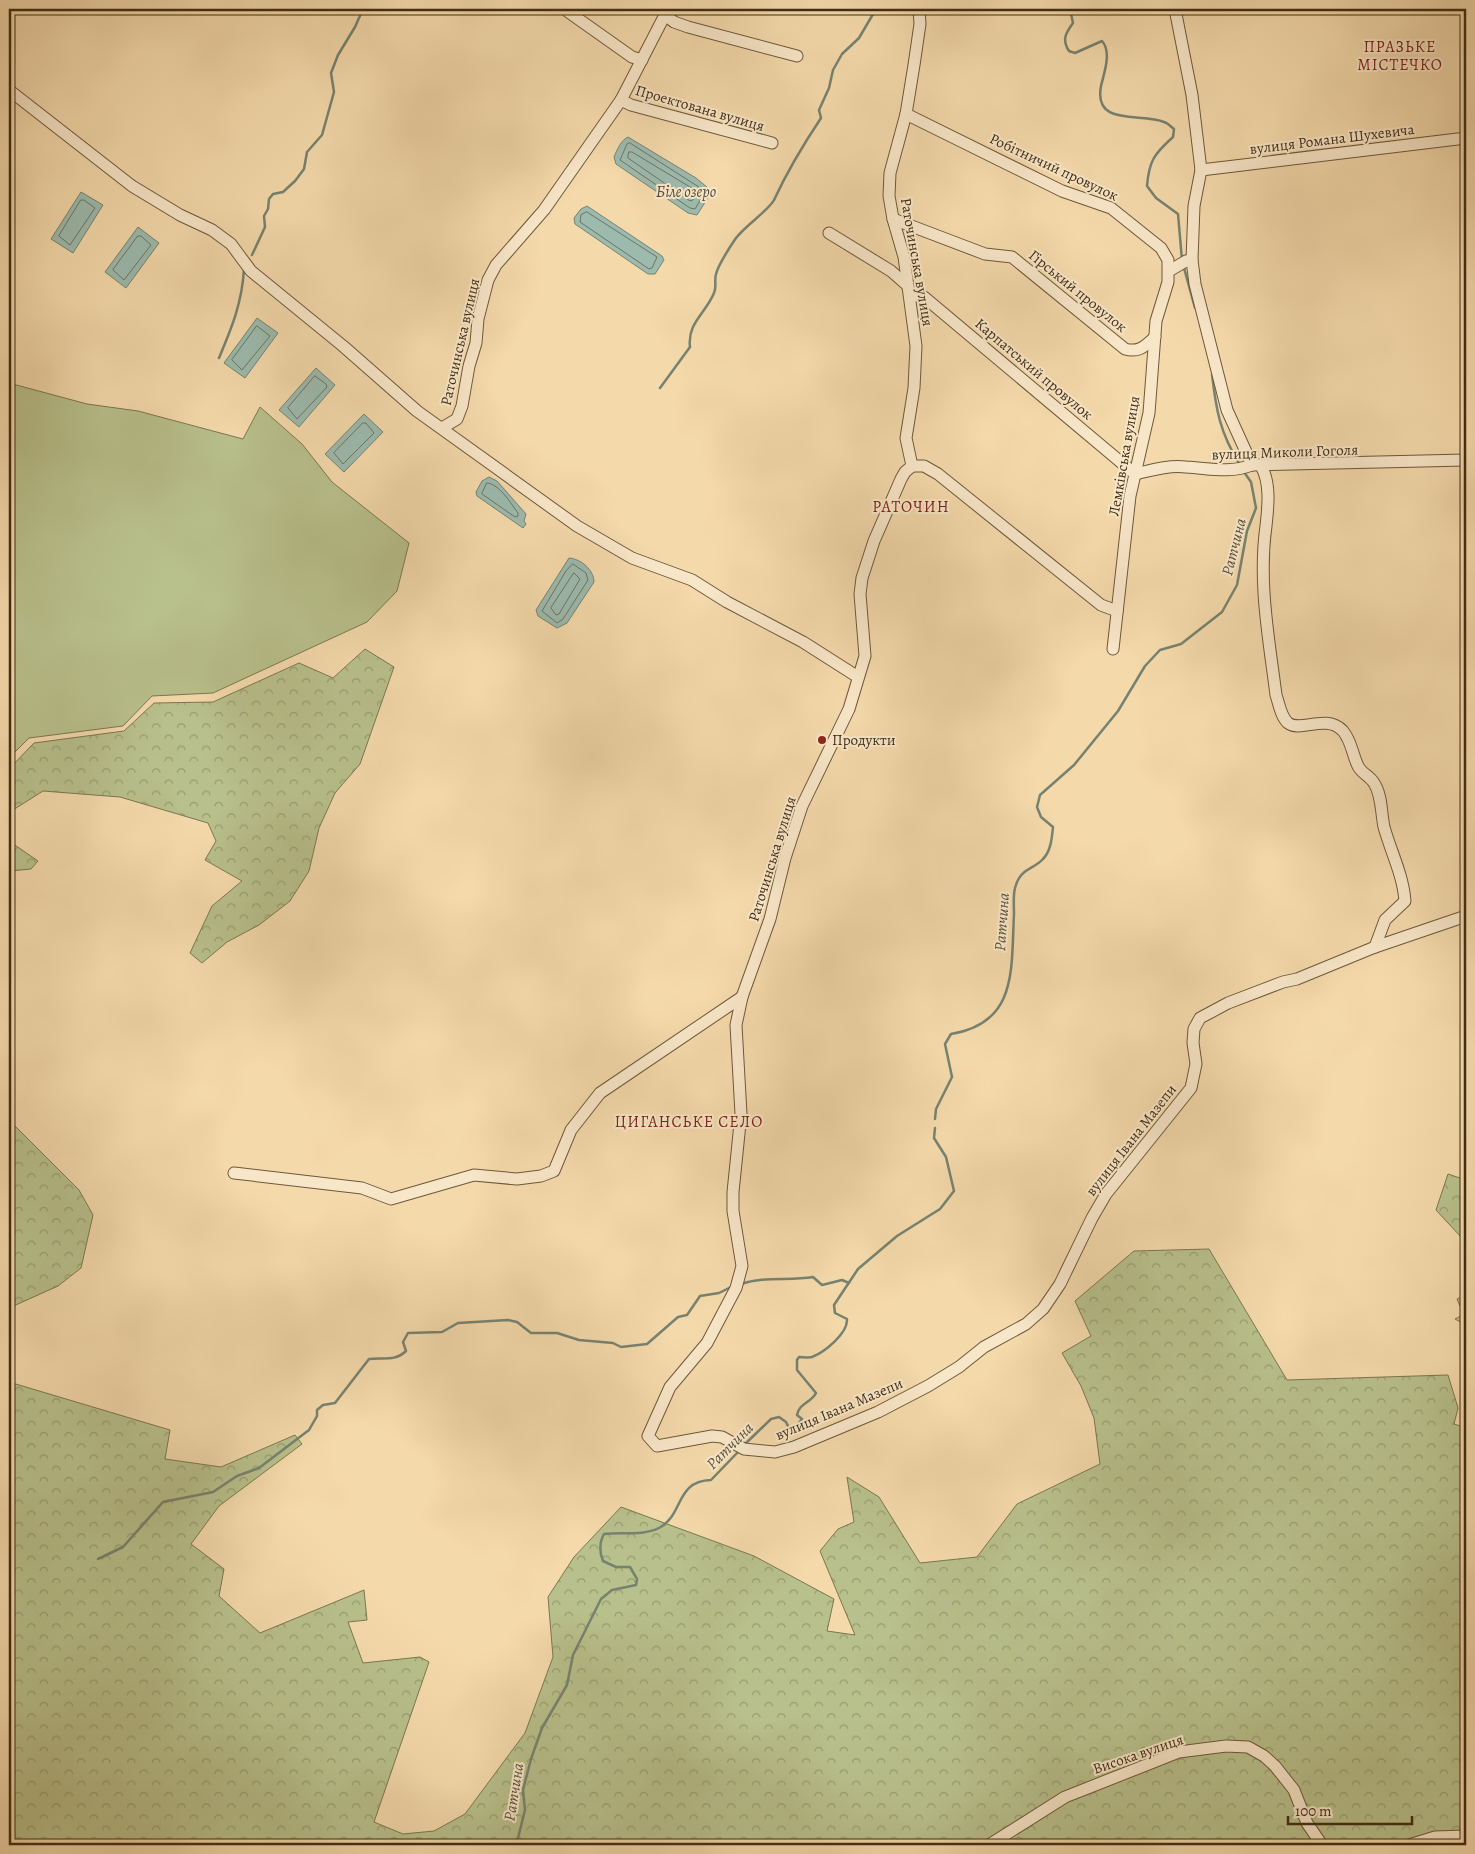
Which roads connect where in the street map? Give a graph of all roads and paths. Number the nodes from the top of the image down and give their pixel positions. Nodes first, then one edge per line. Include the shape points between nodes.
1 (919, 9) edge
2 (1176, 9) edge
3 (567, 11) dead end
4 (666, 12) edge
5 (797, 56) dead end
6 (642, 60) junction
7 (9, 90) edge
8 (621, 100) junction
9 (906, 114) junction
10 (1466, 138) edge
11 (772, 143) dead end
12 (1201, 170) junction
13 (893, 219) junction
14 (829, 233) dead end
15 (1181, 264) junction
16 (909, 291) junction
17 (1155, 337) junction
18 (442, 428) junction
19 (1466, 460) edge
20 (912, 466) junction
21 (1247, 468) junction
22 (1136, 474) junction
23 (1117, 610) junction
24 (1113, 649) dead end
25 (858, 677) junction
26 (1466, 916) edge
27 (1375, 947) junction
28 (742, 997) junction
29 (234, 1173) dead end
30 (722, 1437) joint
31 (1466, 1836) edge
32 (989, 1845) edge
33 (1322, 1845) edge
34 (1409, 1845) edge

1 - 9 street, Раточинська вулиця via 918,40
2 - 12 street via 1192,95
3 - 6 street, Проектована вулиця via 632,57
4 - 5 street via 674,22 688,27
4 - 6 street, Раточинська вулиця
6 - 8 street, Раточинська вулиця
7 - 18 street via 132,186 231,244 251,271 417,411
8 - 11 street, Проектована вулиця
8 - 18 street, Раточинська вулиця via 544,210 496,265 488,280 478,320 462,406 457,419
9 - 13 street, Раточинська вулиця via 890,173
9 - 15 street, Робітничий провулок via 1062,191 1111,208 1161,248 1168,260
10 - 12 street, вулиця Романа Шухевича
12 - 15 street
13 - 16 street, Раточинська вулиця
13 - 17 street, Гірський провулок via 985,254 1012,257 1125,349 1143,348
14 - 16 street, Карпатський провулок via 891,271
15 - 17 street, Лемківська вулиця via 1168,282 1156,321
15 - 21 street via 1195,284 1227,410
16 - 20 street, Раточинська вулиця via 916,346 914,388 906,438
16 - 22 street, Карпатський провулок via 924,297
17 - 22 street, Лемківська вулиця via 1149,413
18 - 25 street via 585,530 632,558 692,580
19 - 21 street, вулиця Миколи Гоголя
20 - 23 street via 924,466 938,474 1101,606
20 - 25 street, Раточинська вулиця via 900,479 862,578 860,594 865,656
21 - 22 street, вулиця Миколи Гоголя via 1167,467
21 - 27 street via 1266,482 1268,508 1262,586 1280,710 1288,723 1294,726 1322,722 1334,725 1351,743 1358,768 1374,782 1404,888 1405,901 1385,920
22 - 23 street, Лемківська вулиця via 1130,496
23 - 24 street, Лемківська вулиця
25 - 28 street, Раточинська вулиця via 849,709 802,806 770,919
26 - 27 street, вулиця Івана Мазепи
27 - 30 street, вулиця Івана Мазепи via 1228,1003 1200,1018 1194,1029 1196,1064 1191,1088 1106,1194 1060,1284 1043,1309 1026,1324 984,1347 928,1386 878,1412 794,1447 775,1452 744,1449
28 - 29 street via 600,1093 571,1130 554,1171 540,1176 517,1179 474,1175 391,1199 362,1188
28 - 30 street, Раточинська вулиця via 736,1024 741,1114 733,1192 742,1266 736,1288 707,1343 670,1388 648,1436 657,1446 690,1438
31 - 34 street via 1435,1837
32 - 33 street, Висока вулиця via 1065,1797 1179,1752 1226,1746 1248,1747 1275,1766 1294,1790 1307,1823

